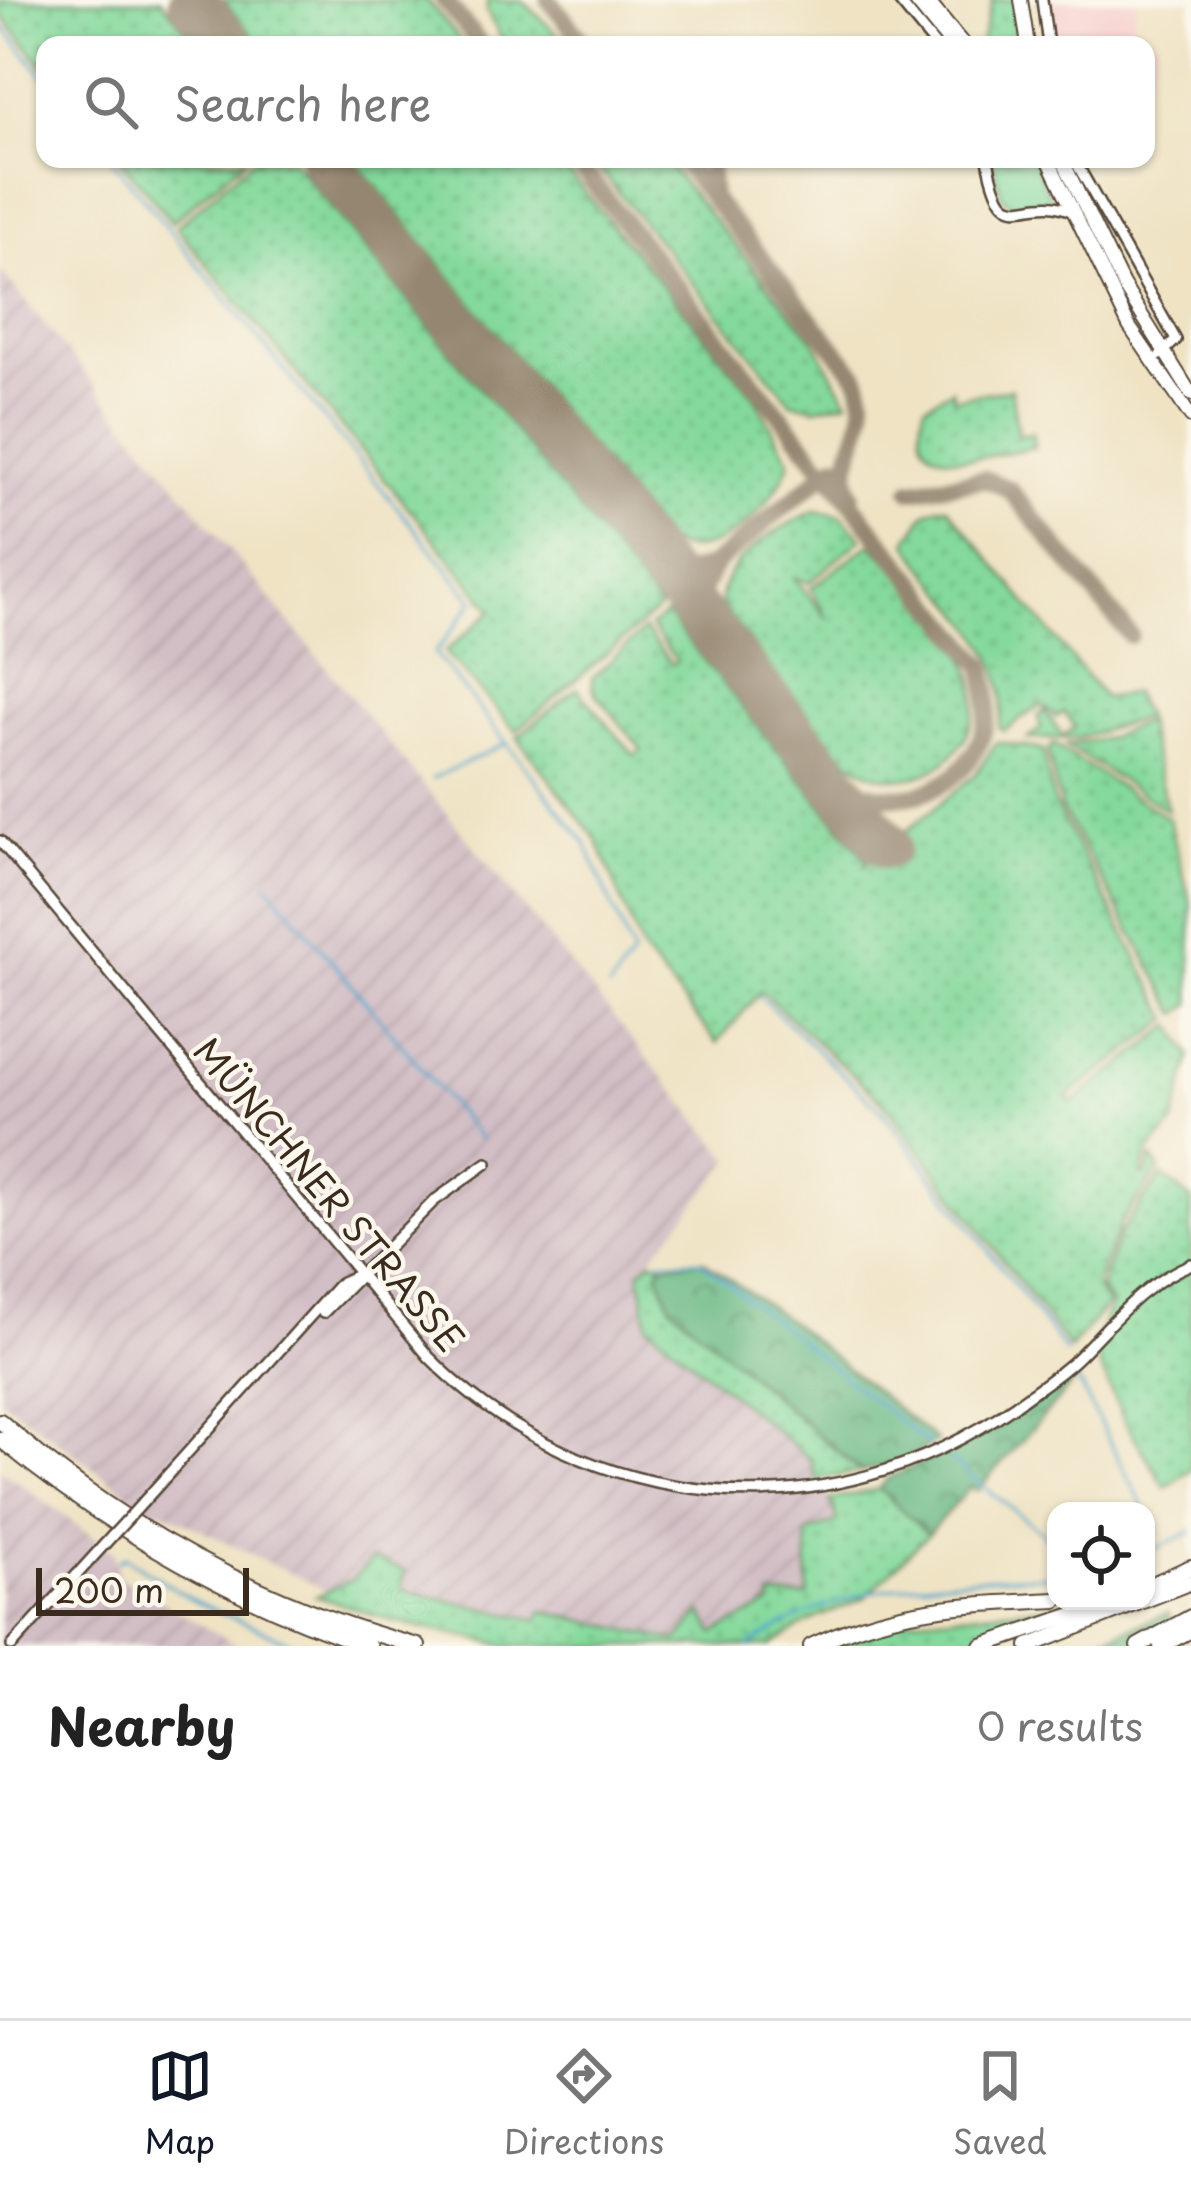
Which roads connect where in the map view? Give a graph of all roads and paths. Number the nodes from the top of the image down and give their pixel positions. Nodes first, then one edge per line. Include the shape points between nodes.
1 (898, 0) edge
2 (914, 0) edge
3 (927, 0) edge
4 (1021, 0) edge
5 (1042, 0) edge
6 (1046, 31) junction
7 (928, 36) edge
8 (944, 36) edge
9 (957, 36) edge
10 (1027, 36) edge
11 (1034, 36) edge
12 (1047, 36) edge
13 (990, 168) edge
14 (1048, 168) edge
15 (1050, 168) edge
16 (1066, 168) edge
17 (1079, 168) edge
18 (1051, 177) junction
19 (1064, 193) junction
20 (1050, 207) junction
21 (1073, 212) junction
22 (1174, 337) junction
23 (1155, 338) junction
24 (1163, 352) junction
25 (1150, 361) junction
26 (1191, 394) edge
27 (1191, 417) edge
28 (0, 841) edge
29 (487, 1163) dead end
30 (1191, 1264) edge
31 (358, 1276) junction
32 (0, 1421) edge
33 (0, 1439) edge
34 (1191, 1567) edge
35 (1155, 1581) edge
36 (1191, 1582) edge
37 (1047, 1600) edge
38 (1087, 1610) edge
39 (1191, 1617) edge
40 (1095, 1623) junction
41 (1191, 1630) edge
42 (12, 1646) edge
43 (369, 1646) edge
44 (418, 1646) edge
45 (811, 1646) edge
46 (982, 1646) edge
47 (1029, 1646) edge
48 (1045, 1646) edge
49 (1138, 1646) edge
50 (1161, 1646) edge

1 - 7 street
2 - 8 main road
3 - 9 main road
4 - 10 main road
5 - 6 street
6 - 11 street
6 - 12 street
13 - 20 street via 1004,205 1016,212
14 - 18 main road
15 - 19 main road
16 - 23 main road
17 - 22 street
18 - 19 main road
18 - 20 street via 1057,195
19 - 21 main road
20 - 21 street
21 - 25 main road
22 - 23 street
22 - 24 street
23 - 24 main road
24 - 25 street
24 - 26 main road
25 - 27 main road
28 - 31 street, MÜNCHNER STRASSE
29 - 31 street via 434,1201
30 - 31 street, MÜNCHNER STRASSE via 1142,1291 1071,1364 959,1440 864,1480 763,1494 646,1481 532,1436 440,1368
31 - 42 street, bridge
32 - 44 highway via 96,1496 199,1559 300,1606
33 - 43 highway via 88,1507 192,1571
34 - 35 highway
36 - 40 highway
37 - 45 highway via 922,1607
38 - 46 highway
39 - 49 highway
40 - 47 highway
40 - 48 highway
41 - 50 highway

